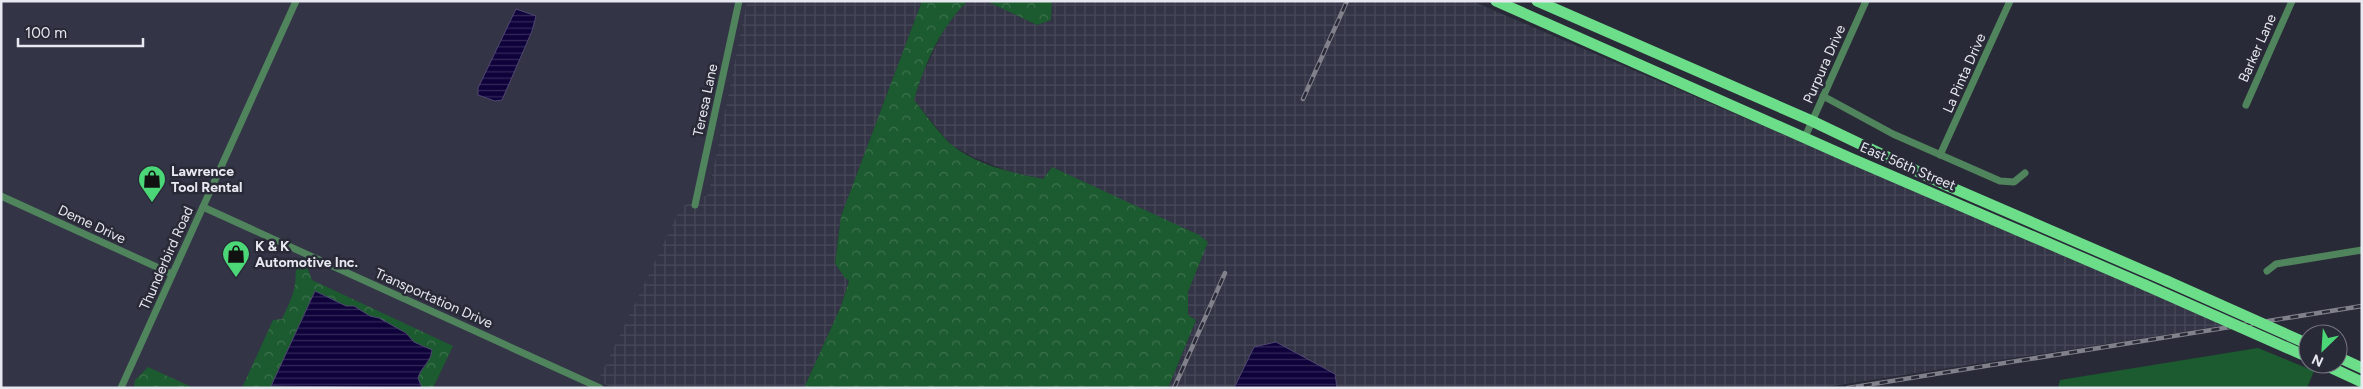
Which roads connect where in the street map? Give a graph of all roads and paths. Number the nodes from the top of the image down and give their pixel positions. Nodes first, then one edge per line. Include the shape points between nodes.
1 (296, 1) edge
2 (739, 1) edge
3 (1496, 1) edge
4 (1537, 1) edge
5 (1866, 1) edge
6 (2010, 1) edge
7 (2292, 1) edge
8 (1823, 96) junction
9 (2246, 105) dead end
10 (1812, 122) junction
11 (1805, 137) junction
12 (1940, 155) junction
13 (2025, 173) dead end
14 (1, 196) edge
15 (695, 205) dead end
16 (203, 207) junction
17 (2362, 250) edge
18 (2267, 271) dead end
19 (172, 274) junction
20 (2298, 340) edge
21 (2298, 353) edge
22 (2348, 361) edge
23 (2361, 367) edge
24 (2345, 374) edge
25 (2362, 382) edge
26 (121, 388) edge
27 (600, 388) edge

1 - 16 street, Thunderbird Road
2 - 15 street, Teresa Lane
3 - 11 main road, East 56th Street
4 - 10 main road, East 56th Street
5 - 8 street, Purpura Drive
6 - 12 street, La Pinta Drive
7 - 9 street, Barker Lane
8 - 10 street, Purpura Drive
8 - 12 street
10 - 11 street, Purpura Drive
10 - 20 main road, East 56th Street, bridge via 1948,186
11 - 21 main road, East 56th Street, bridge
12 - 13 street via 2000,181 2014,182
14 - 19 street, Deme Drive
16 - 19 street, Thunderbird Road
16 - 27 street, Transportation Drive
17 - 18 street via 2276,264
19 - 26 street, Thunderbird Road
22 - 23 main road
24 - 25 main road

